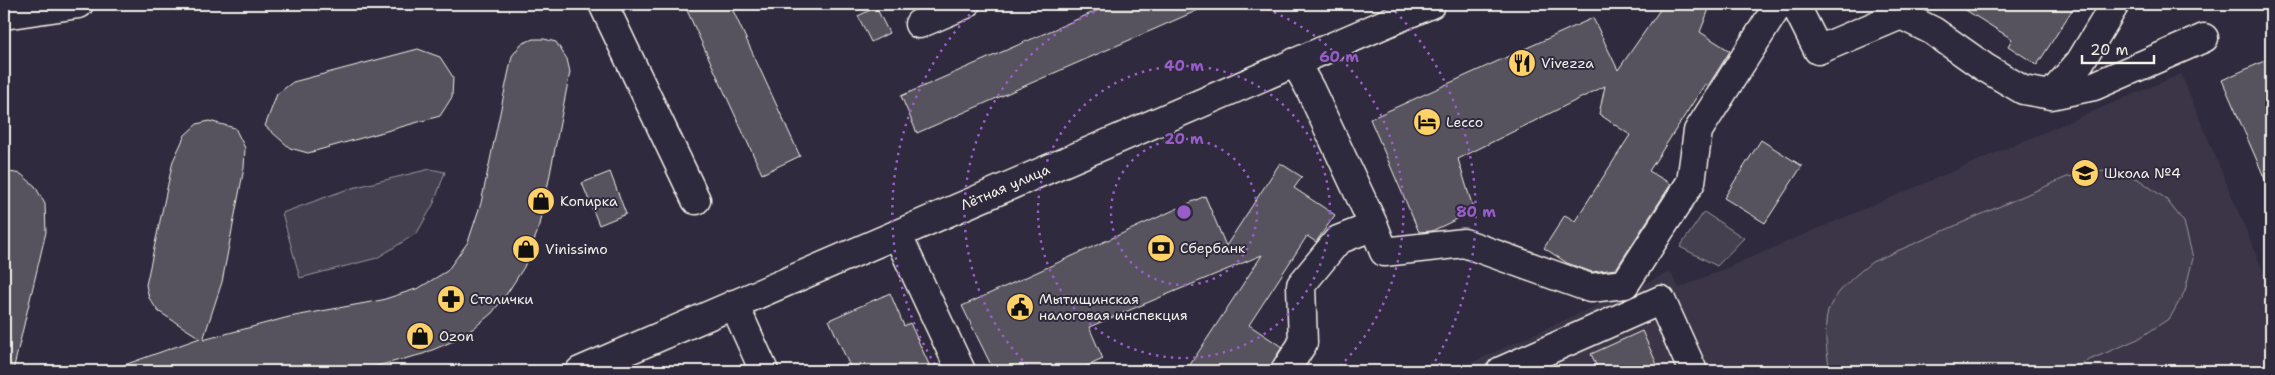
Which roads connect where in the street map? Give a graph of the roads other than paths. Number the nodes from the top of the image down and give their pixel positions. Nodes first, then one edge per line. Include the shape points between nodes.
1 (79, 4) edge
2 (603, 4) edge
3 (966, 4) edge
4 (1431, 4) edge
5 (1779, 4) edge
6 (1795, 4) edge
7 (2115, 4) edge
8 (4, 15) edge
9 (919, 24) dead end
10 (2204, 38) dead end
11 (1295, 62) junction
12 (2051, 95) junction
13 (696, 200) dead end
14 (1374, 226) junction
15 (897, 234) junction
16 (734, 304) junction
17 (580, 371) edge
18 (764, 371) edge
19 (961, 371) edge
20 (1284, 371) edge
21 (1501, 371) edge
22 (1693, 371) edge

1 - 8 street
2 - 13 street
3 - 9 street
4 - 11 street, Лётная улица
5 - 14 street via 1698,131 1691,182 1625,284 1590,288 1464,243 1384,252
6 - 12 street via 1818,50 1901,15 1933,31 2023,90
7 - 12 street via 2080,62
10 - 12 street via 2094,86
11 - 14 street
11 - 15 street, Лётная улица
14 - 20 street via 1338,240 1301,286 1303,343
15 - 16 street, Лётная улица
15 - 19 street
16 - 17 street, Лётная улица
16 - 18 street
21 - 22 street via 1661,300

